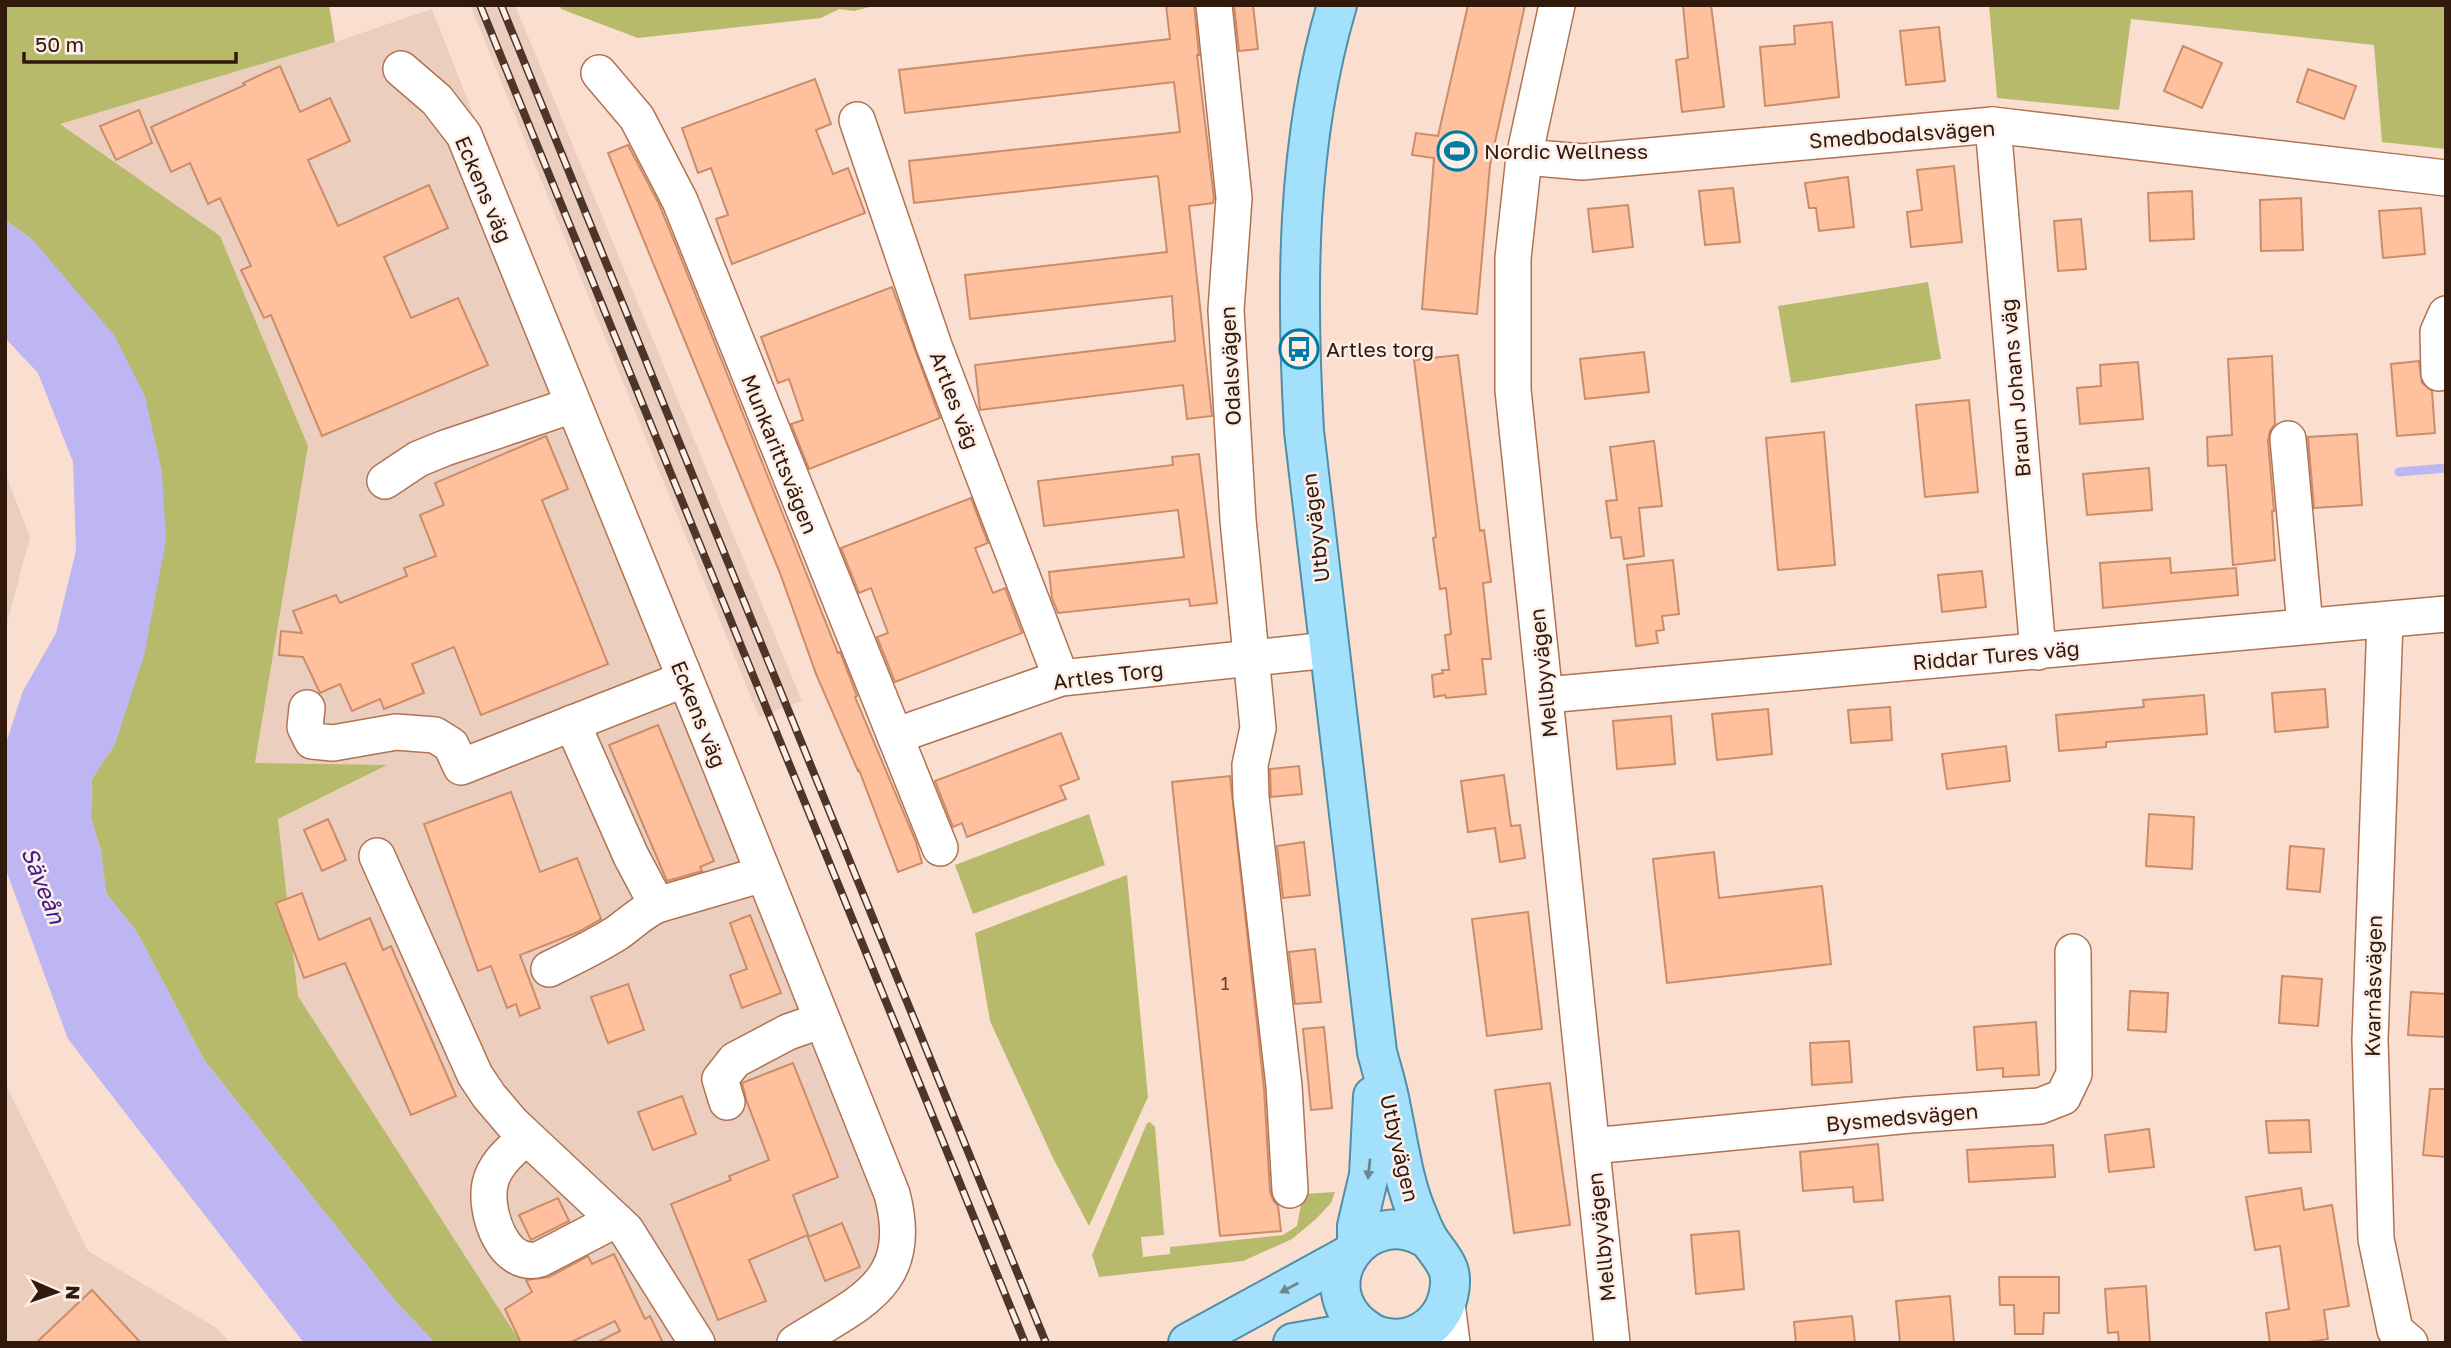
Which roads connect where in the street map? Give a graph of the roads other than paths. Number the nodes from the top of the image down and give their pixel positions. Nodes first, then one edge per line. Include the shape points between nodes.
1 (1214, 5) edge
2 (1337, 5) edge
3 (1557, 5) edge
4 (401, 69) dead end
5 (599, 73) dead end
6 (857, 120) dead end
7 (1993, 125) junction
8 (1524, 157) junction
9 (2446, 178) edge
10 (2446, 314) edge
11 (2439, 373) dead end
12 (573, 405) junction
13 (2288, 439) dead end
14 (385, 481) dead end
15 (2446, 614) edge
16 (2385, 620) junction
17 (2305, 626) junction
18 (1329, 650) junction
19 (2038, 652) junction
20 (1252, 658) junction
21 (1061, 678) junction
22 (685, 679) junction
23 (1546, 695) junction
24 (307, 708) dead end
25 (572, 723) junction
26 (895, 736) junction
27 (940, 848) dead end
28 (377, 856) dead end
29 (763, 874) junction
30 (657, 905) junction
31 (2073, 952) dead end
32 (549, 969) dead end
33 (822, 1020) junction
34 (1377, 1052) junction
35 (727, 1102) dead end
36 (519, 1130) junction
37 (1592, 1146) junction
38 (1290, 1190) dead end
39 (615, 1220) junction
40 (1430, 1241) junction
41 (1353, 1250) junction
42 (1447, 1304) junction
43 (1384, 1337) edge
44 (697, 1343) edge
45 (795, 1343) edge
46 (1188, 1343) edge
47 (1293, 1343) edge
48 (1451, 1343) edge
49 (1612, 1343) edge
50 (2410, 1343) edge

1 - 20 street, Odalsvägen via 1234,198 1226,310 1238,520
2 - 18 main road, Utbyvägen via 1326,43 1310,144 1298,292 1304,430
3 - 8 street, Mellbyvägen
4 - 12 street, Eckens väg via 437,100 464,135
5 - 26 street, Munkarittsvägen via 637,118 680,201
6 - 21 street, Artles väg via 934,346
7 - 8 street, Smedbodalsvägen via 1582,162
7 - 9 street, Smedbodalsvägen
7 - 19 street, Braun Johans väg
8 - 23 street, Mellbyvägen via 1513,258 1513,390
10 - 11 street via 2438,332
12 - 14 street via 445,448
12 - 22 street, Eckens väg
13 - 17 street
15 - 16 street, Riddar Tures väg
16 - 17 street, Riddar Tures väg
16 - 50 street, Kvarnåsvägen via 2370,1040 2376,1240 2395,1330
17 - 19 street, Riddar Tures väg
18 - 20 street, Artles Torg
18 - 34 main road, Utbyvägen
19 - 23 street, Riddar Tures väg
20 - 21 street, Artles Torg
20 - 38 street, Odalsvägen via 1258,728 1250,765 1251,797 1284,1086
21 - 26 street, Artles Torg
22 - 25 street
22 - 29 street, Eckens väg
23 - 37 street, Mellbyvägen
24 - 25 street via 306,727 312,741 333,743 396,732 435,735 451,745 461,767
25 - 30 street
26 - 27 street, Munkarittsvägen
28 - 36 street via 475,1074
29 - 30 street
29 - 33 street, Eckens väg
30 - 32 street via 619,932
31 - 37 street, Bysmedsvägen via 2074,1074 2063,1097 2040,1106
33 - 35 street via 735,1060 720,1079
33 - 45 street, Eckens väg via 892,1194 898,1238 885,1279 870,1295
34 - 40 main road, Utbyvägen via 1410,1197
34 -> 41 main road, Utbyvägen via 1369,1175
36 - 39 street
36 - 39 street via 489,1185 491,1216 512,1254 526,1261 540,1259
37 - 49 street, Mellbyvägen
39 - 44 street
40 - 41 main road via 1417,1233 1393,1229 1370,1235
40 - 42 main road via 1448,1270
41 - 43 main road via 1342,1270 1342,1296 1354,1319
41 -> 46 main road
42 - 43 main road via 1424,1330 1411,1336
42 - 48 street
43 - 47 main road

